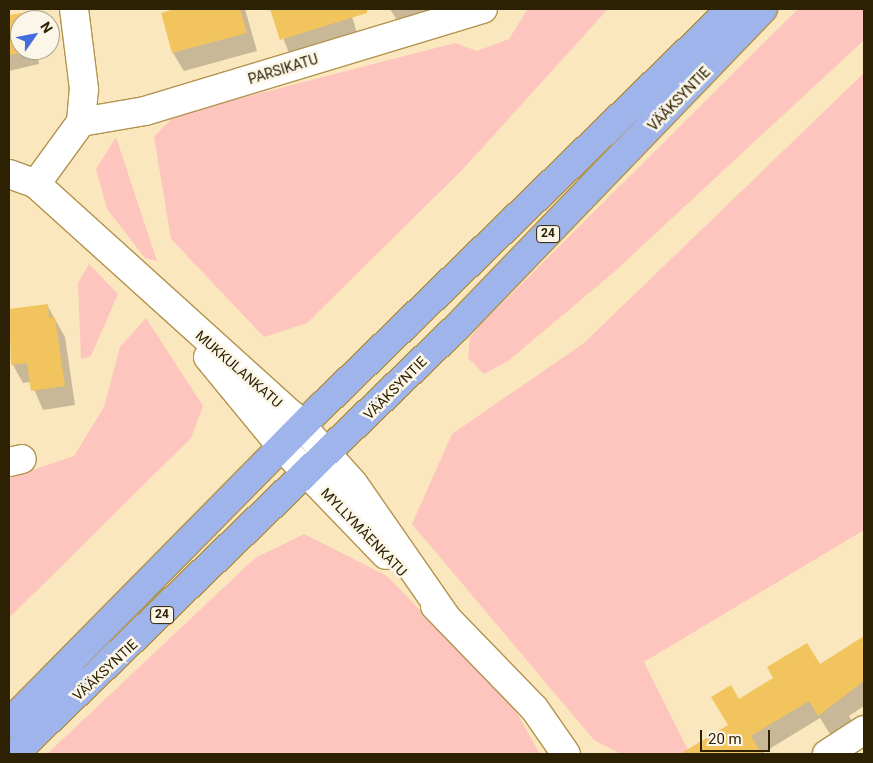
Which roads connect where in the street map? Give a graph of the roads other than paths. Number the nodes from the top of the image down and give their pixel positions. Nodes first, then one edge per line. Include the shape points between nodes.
1 (74, 9) edge
2 (483, 9) edge
3 (731, 9) edge
4 (763, 9) edge
5 (81, 122) junction
6 (9, 174) edge
7 (36, 184) junction
8 (146, 288) junction
9 (301, 426) junction
10 (281, 446) junction
11 (328, 454) junction
12 (308, 473) junction
13 (447, 618) junction
14 (9, 723) edge
15 (864, 730) edge
16 (14, 754) edge
17 (566, 754) edge
18 (827, 754) edge

1 - 5 street via 84,89
2 - 5 street, PARSIKATU via 145,111
3 - 9 highway, VÄÄKSYNTIE / 24
4 - 11 highway, VÄÄKSYNTIE / 24 via 593,189
5 - 7 street
6 - 7 street, MUKKULANKATU
7 - 8 street, MUKKULANKATU
8 - 9 street, MUKKULANKATU
8 - 10 street, MUKKULANKATU
9 - 10 highway, VÄÄKSYNTIE / 24
9 - 11 street, MUKKULANKATU
10 - 12 street, MYLLYMÄENKATU
10 - 14 highway, VÄÄKSYNTIE / 24
11 - 12 highway, VÄÄKSYNTIE / 24
11 - 13 street, MYLLYMÄENKATU
12 - 13 street, MYLLYMÄENKATU
12 - 16 highway, VÄÄKSYNTIE / 24
13 - 17 street, MYLLYMÄENKATU via 534,708
15 - 18 street

